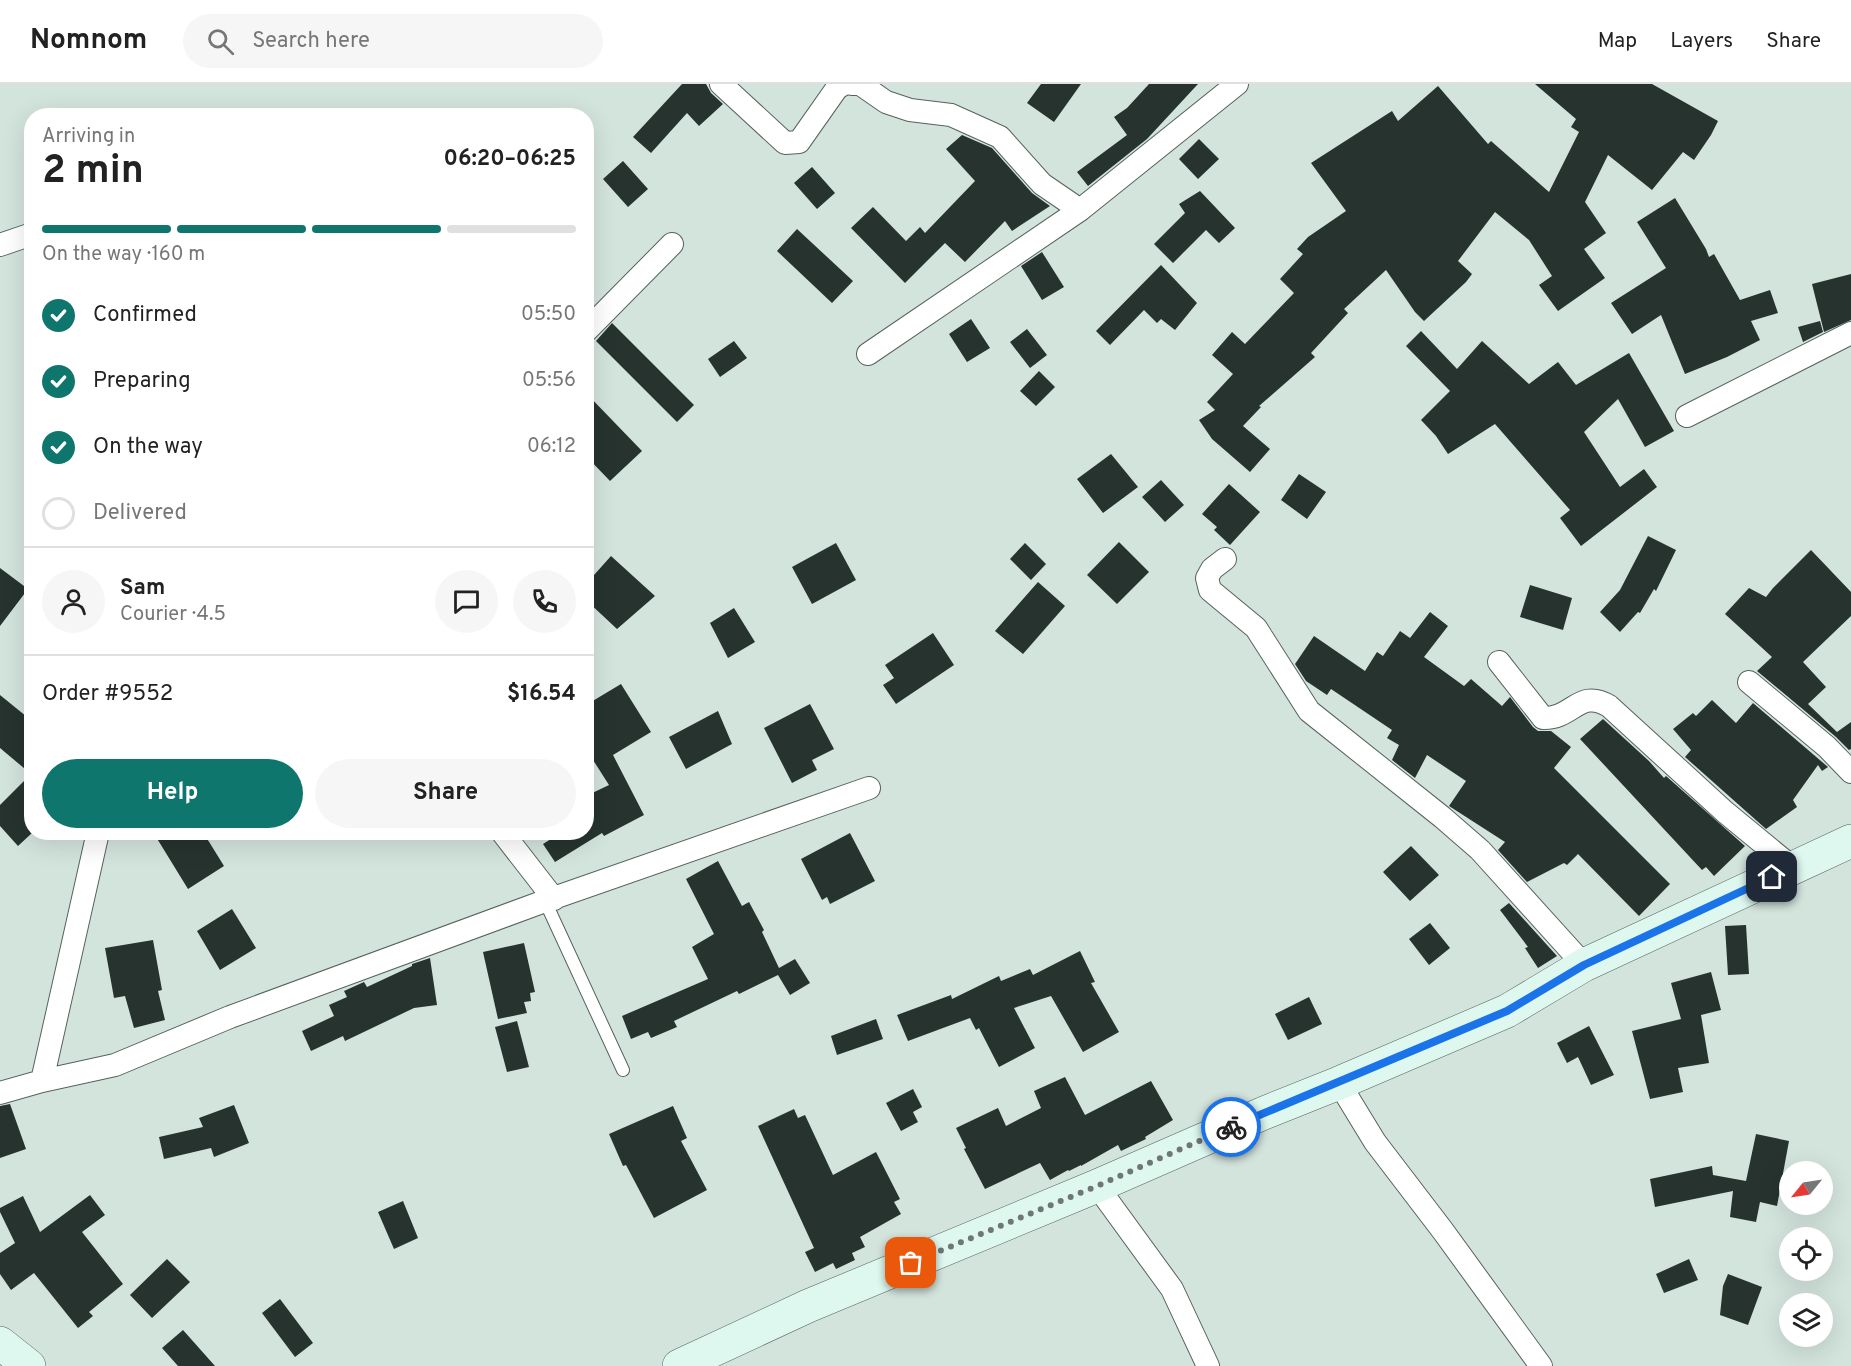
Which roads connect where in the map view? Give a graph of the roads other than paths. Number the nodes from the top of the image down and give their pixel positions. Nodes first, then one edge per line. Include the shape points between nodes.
1 (721, 84) edge
2 (844, 84) edge
3 (852, 84) edge
4 (1237, 84) edge
5 (1080, 210) junction
6 (24, 237) edge
7 (672, 244) dead end
8 (0, 245) edge
9 (594, 323) edge
10 (1851, 333) edge
11 (868, 354) dead end
12 (1687, 417) dead end
13 (1225, 560) dead end
14 (1499, 662) dead end
15 (1749, 682) dead end
16 (1851, 772) edge
17 (869, 788) dead end
18 (96, 840) edge
19 (508, 840) edge
20 (1851, 841) edge
21 (1793, 868) junction
22 (550, 900) junction
23 (1584, 965) junction
24 (623, 1070) dead end
25 (42, 1081) junction
26 (1339, 1083) junction
27 (0, 1093) edge
28 (1097, 1186) junction
29 (0, 1343) edge
30 (29, 1366) edge
31 (679, 1366) edge
32 (1208, 1366) edge
33 (1541, 1366) edge

1 - 2 street via 785,143 799,142 837,88
3 - 5 street via 860,84 894,105 951,115 1000,137 1042,184
4 - 5 street
5 - 11 street
6 - 8 street
7 - 9 street
10 - 12 street
13 - 23 street via 1207,578 1210,590 1256,628 1309,711 1480,850
14 - 21 street via 1543,718 1552,718 1590,699 1609,706
15 - 16 street
17 - 22 street
18 - 25 street
19 - 22 street
20 - 21 street
21 - 23 street
22 - 24 lane
22 - 25 street via 230,1017 115,1065
23 - 26 street via 1507,1011
25 - 27 street
26 - 28 street
26 - 33 street via 1376,1142
28 - 31 street via 808,1306
28 - 32 street via 1172,1289
29 - 30 street

